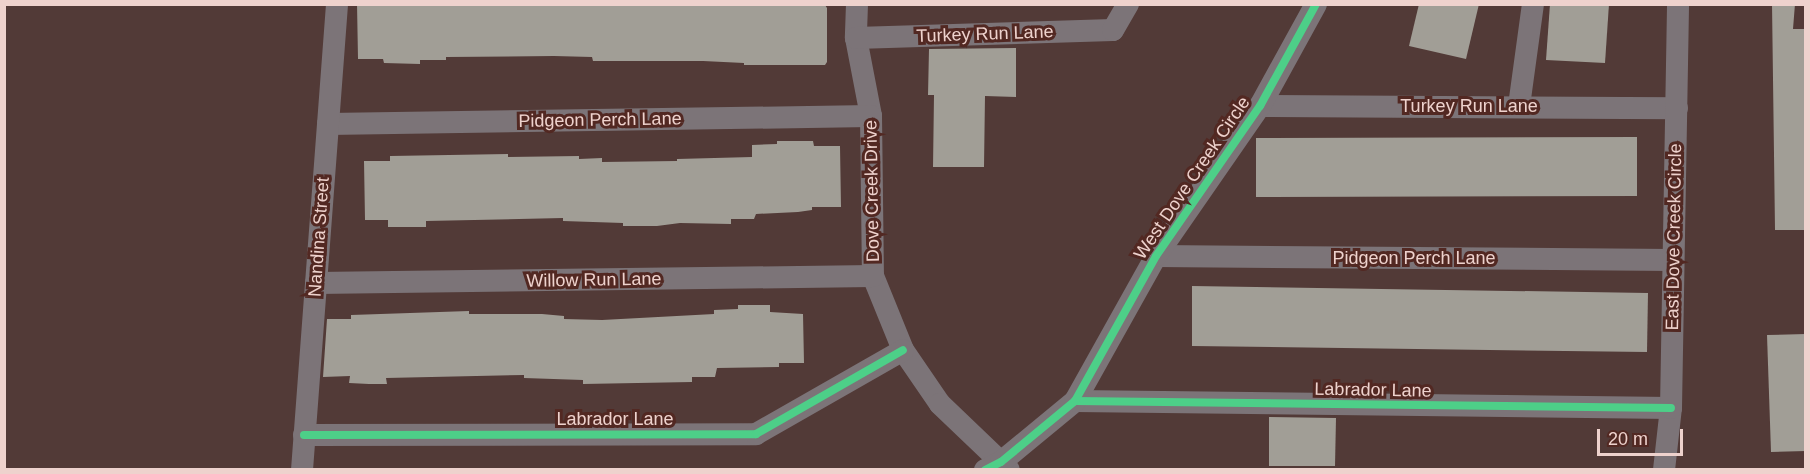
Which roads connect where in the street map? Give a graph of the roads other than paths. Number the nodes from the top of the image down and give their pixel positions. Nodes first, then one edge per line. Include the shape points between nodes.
1 (337, 4) edge
2 (856, 4) edge
3 (1128, 4) edge
4 (1316, 4) edge
5 (1533, 4) edge
6 (1678, 4) edge
7 (856, 38) junction
8 (1260, 106) junction
9 (1520, 106) junction
10 (1677, 108) junction
11 (872, 116) junction
12 (328, 124) junction
13 (1156, 256) junction
14 (1672, 260) junction
15 (873, 276) junction
16 (315, 283) junction
17 (903, 350) junction
18 (1075, 401) junction
19 (1671, 408) junction
20 (304, 435) junction
21 (998, 467) edge
22 (302, 470) edge
23 (1664, 470) edge

1 - 12 street, Nandina Street
2 - 7 street, Dove Creek Drive
3 - 7 street, Turkey Run Lane via 1113,30
4 - 8 street, West Dove Creek Circle
5 - 9 street
6 - 10 street, East Dove Creek Circle
7 - 11 street, Dove Creek Drive
8 - 9 street, Turkey Run Lane
8 - 13 street, West Dove Creek Circle
9 - 10 street, Turkey Run Lane
10 - 14 street, East Dove Creek Circle
11 - 12 street, Pidgeon Perch Lane
11 - 15 street, Dove Creek Drive
12 - 16 street, Nandina Street
13 - 14 street, Pidgeon Perch Lane
13 - 18 street, West Dove Creek Circle
14 - 19 street, East Dove Creek Circle
15 - 16 street, Willow Run Lane
15 - 17 street, Dove Creek Drive
16 - 20 street, Nandina Street
17 - 20 street, Labrador Lane via 756,434
17 - 21 street, Dove Creek Drive via 940,404
18 - 19 street, Labrador Lane
18 - 21 street, West Dove Creek Circle
19 - 23 street, East Dove Creek Circle
20 - 22 street, Nandina Street

